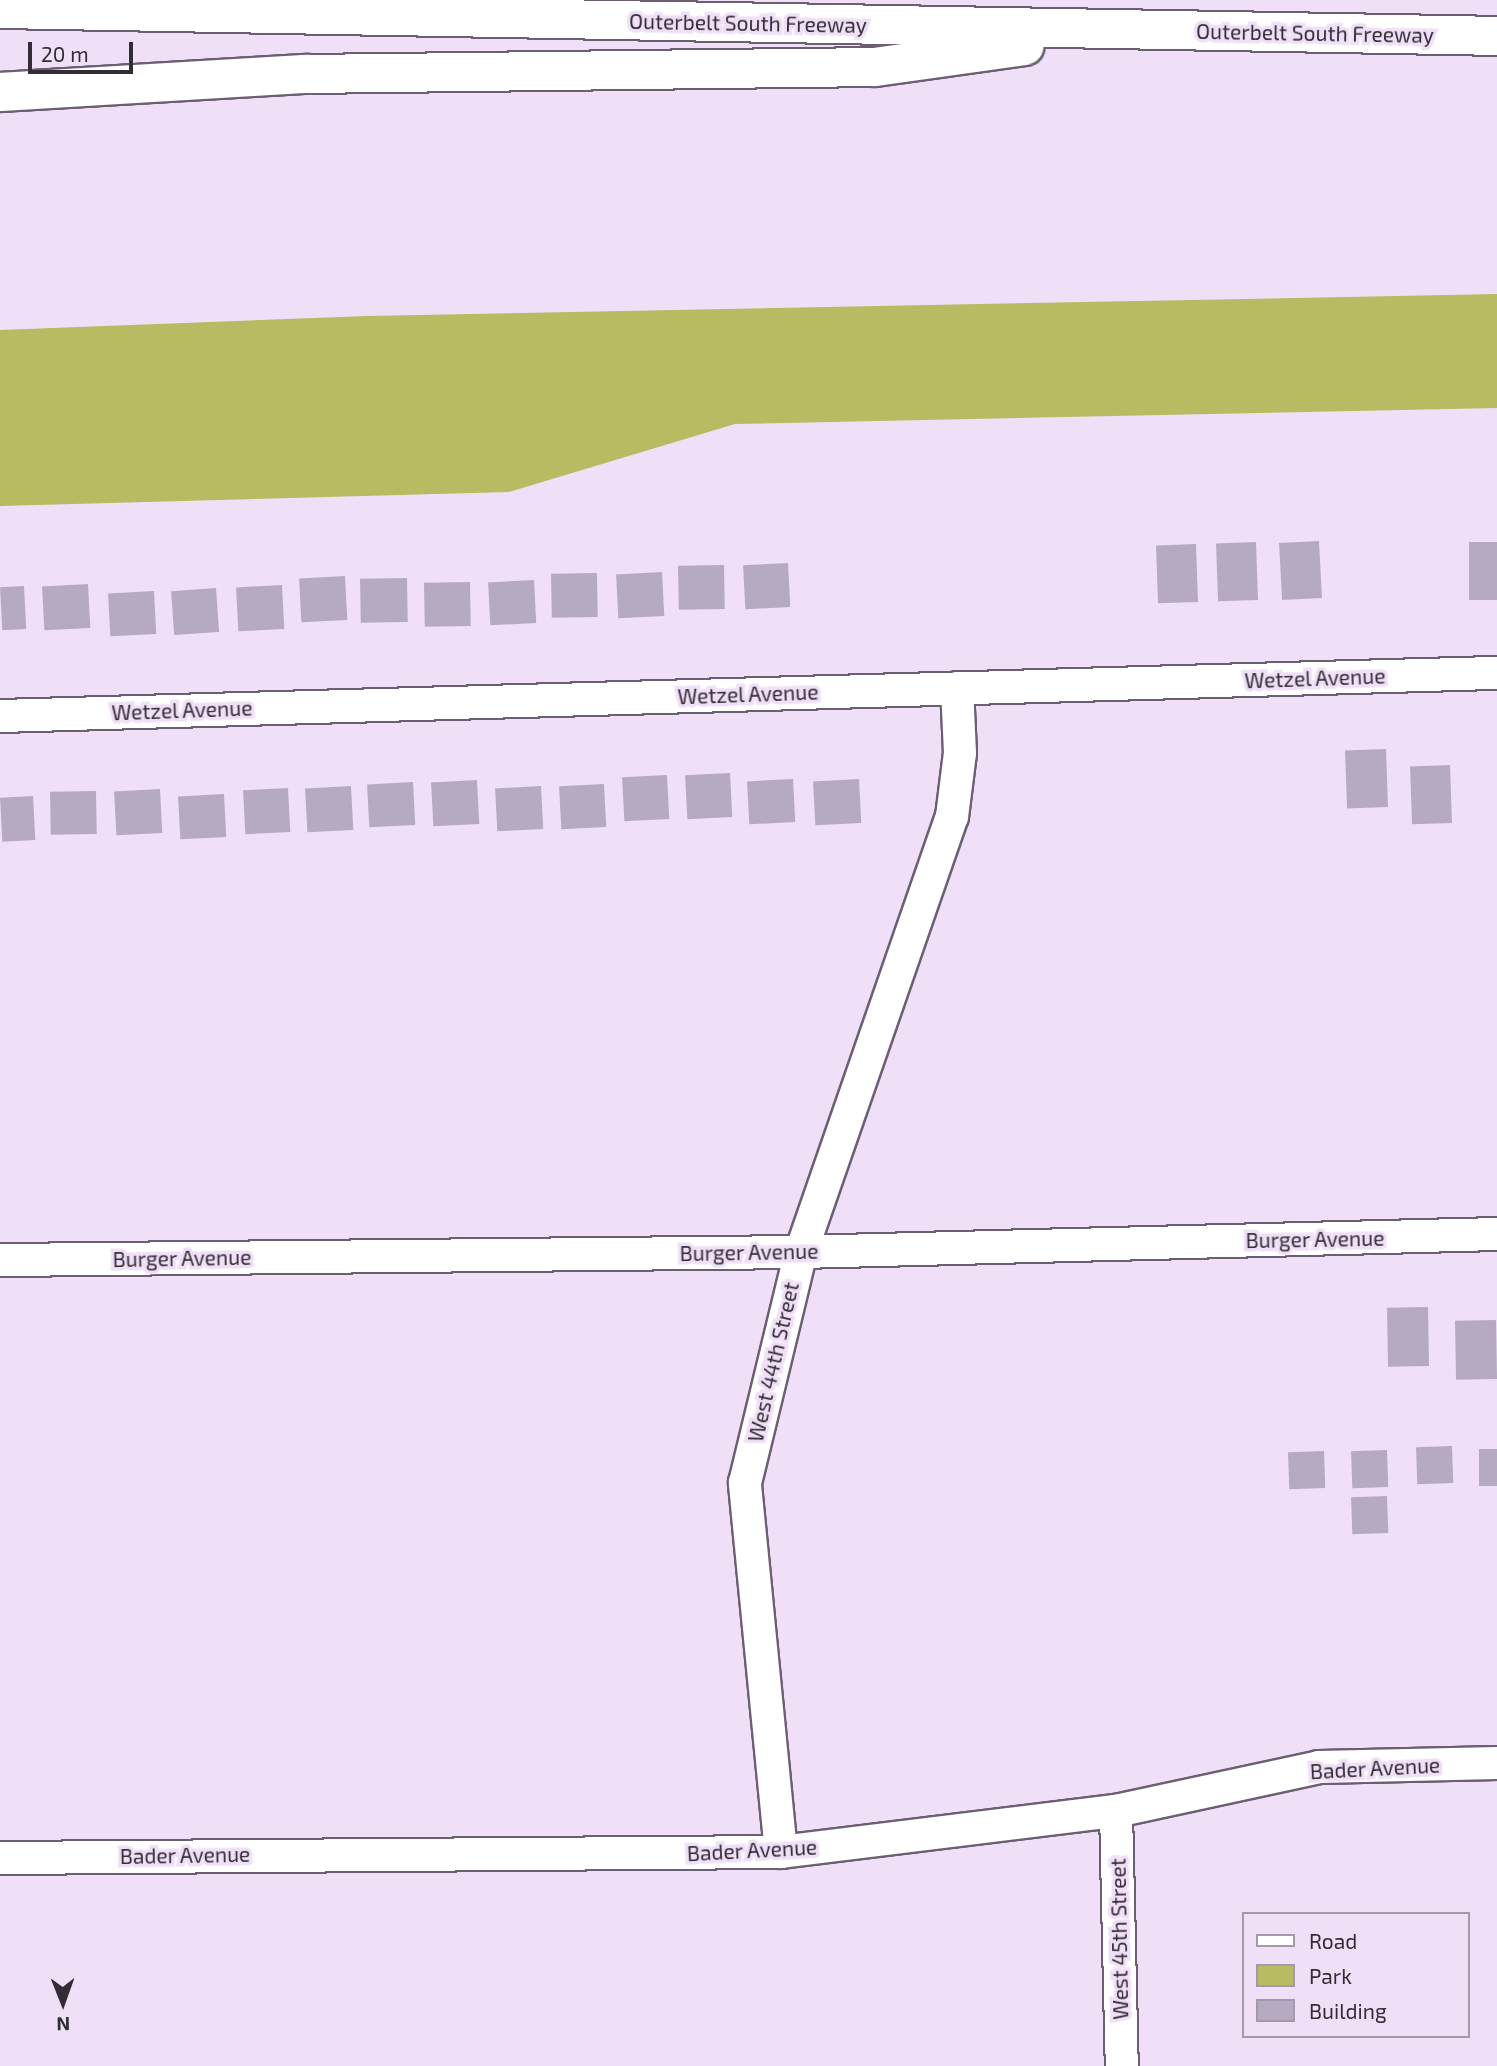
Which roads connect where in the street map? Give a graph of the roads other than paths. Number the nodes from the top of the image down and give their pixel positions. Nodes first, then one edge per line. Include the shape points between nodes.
1 (0, 9) edge
2 (1195, 32) junction
3 (1497, 36) edge
4 (0, 92) edge
5 (1497, 673) edge
6 (957, 688) junction
7 (0, 716) edge
8 (1497, 1234) edge
9 (800, 1252) junction
10 (0, 1260) edge
11 (1497, 1763) edge
12 (1116, 1811) junction
13 (780, 1852) junction
14 (0, 1858) edge
15 (1122, 2066) edge

1 - 2 highway, Outerbelt South Freeway
2 - 3 highway, Outerbelt South Freeway
2 - 4 highway via 1051,42 875,67 305,74
5 - 6 street, Wetzel Avenue
6 - 7 street, Wetzel Avenue
6 - 9 street, West 44th Street via 960,753 952,817
8 - 9 street, Burger Avenue
9 - 10 street, Burger Avenue
9 - 13 street, West 44th Street via 745,1483
11 - 12 street, Bader Avenue via 1319,1767
12 - 13 street, Bader Avenue
12 - 15 street, West 45th Street
13 - 14 street, Bader Avenue

